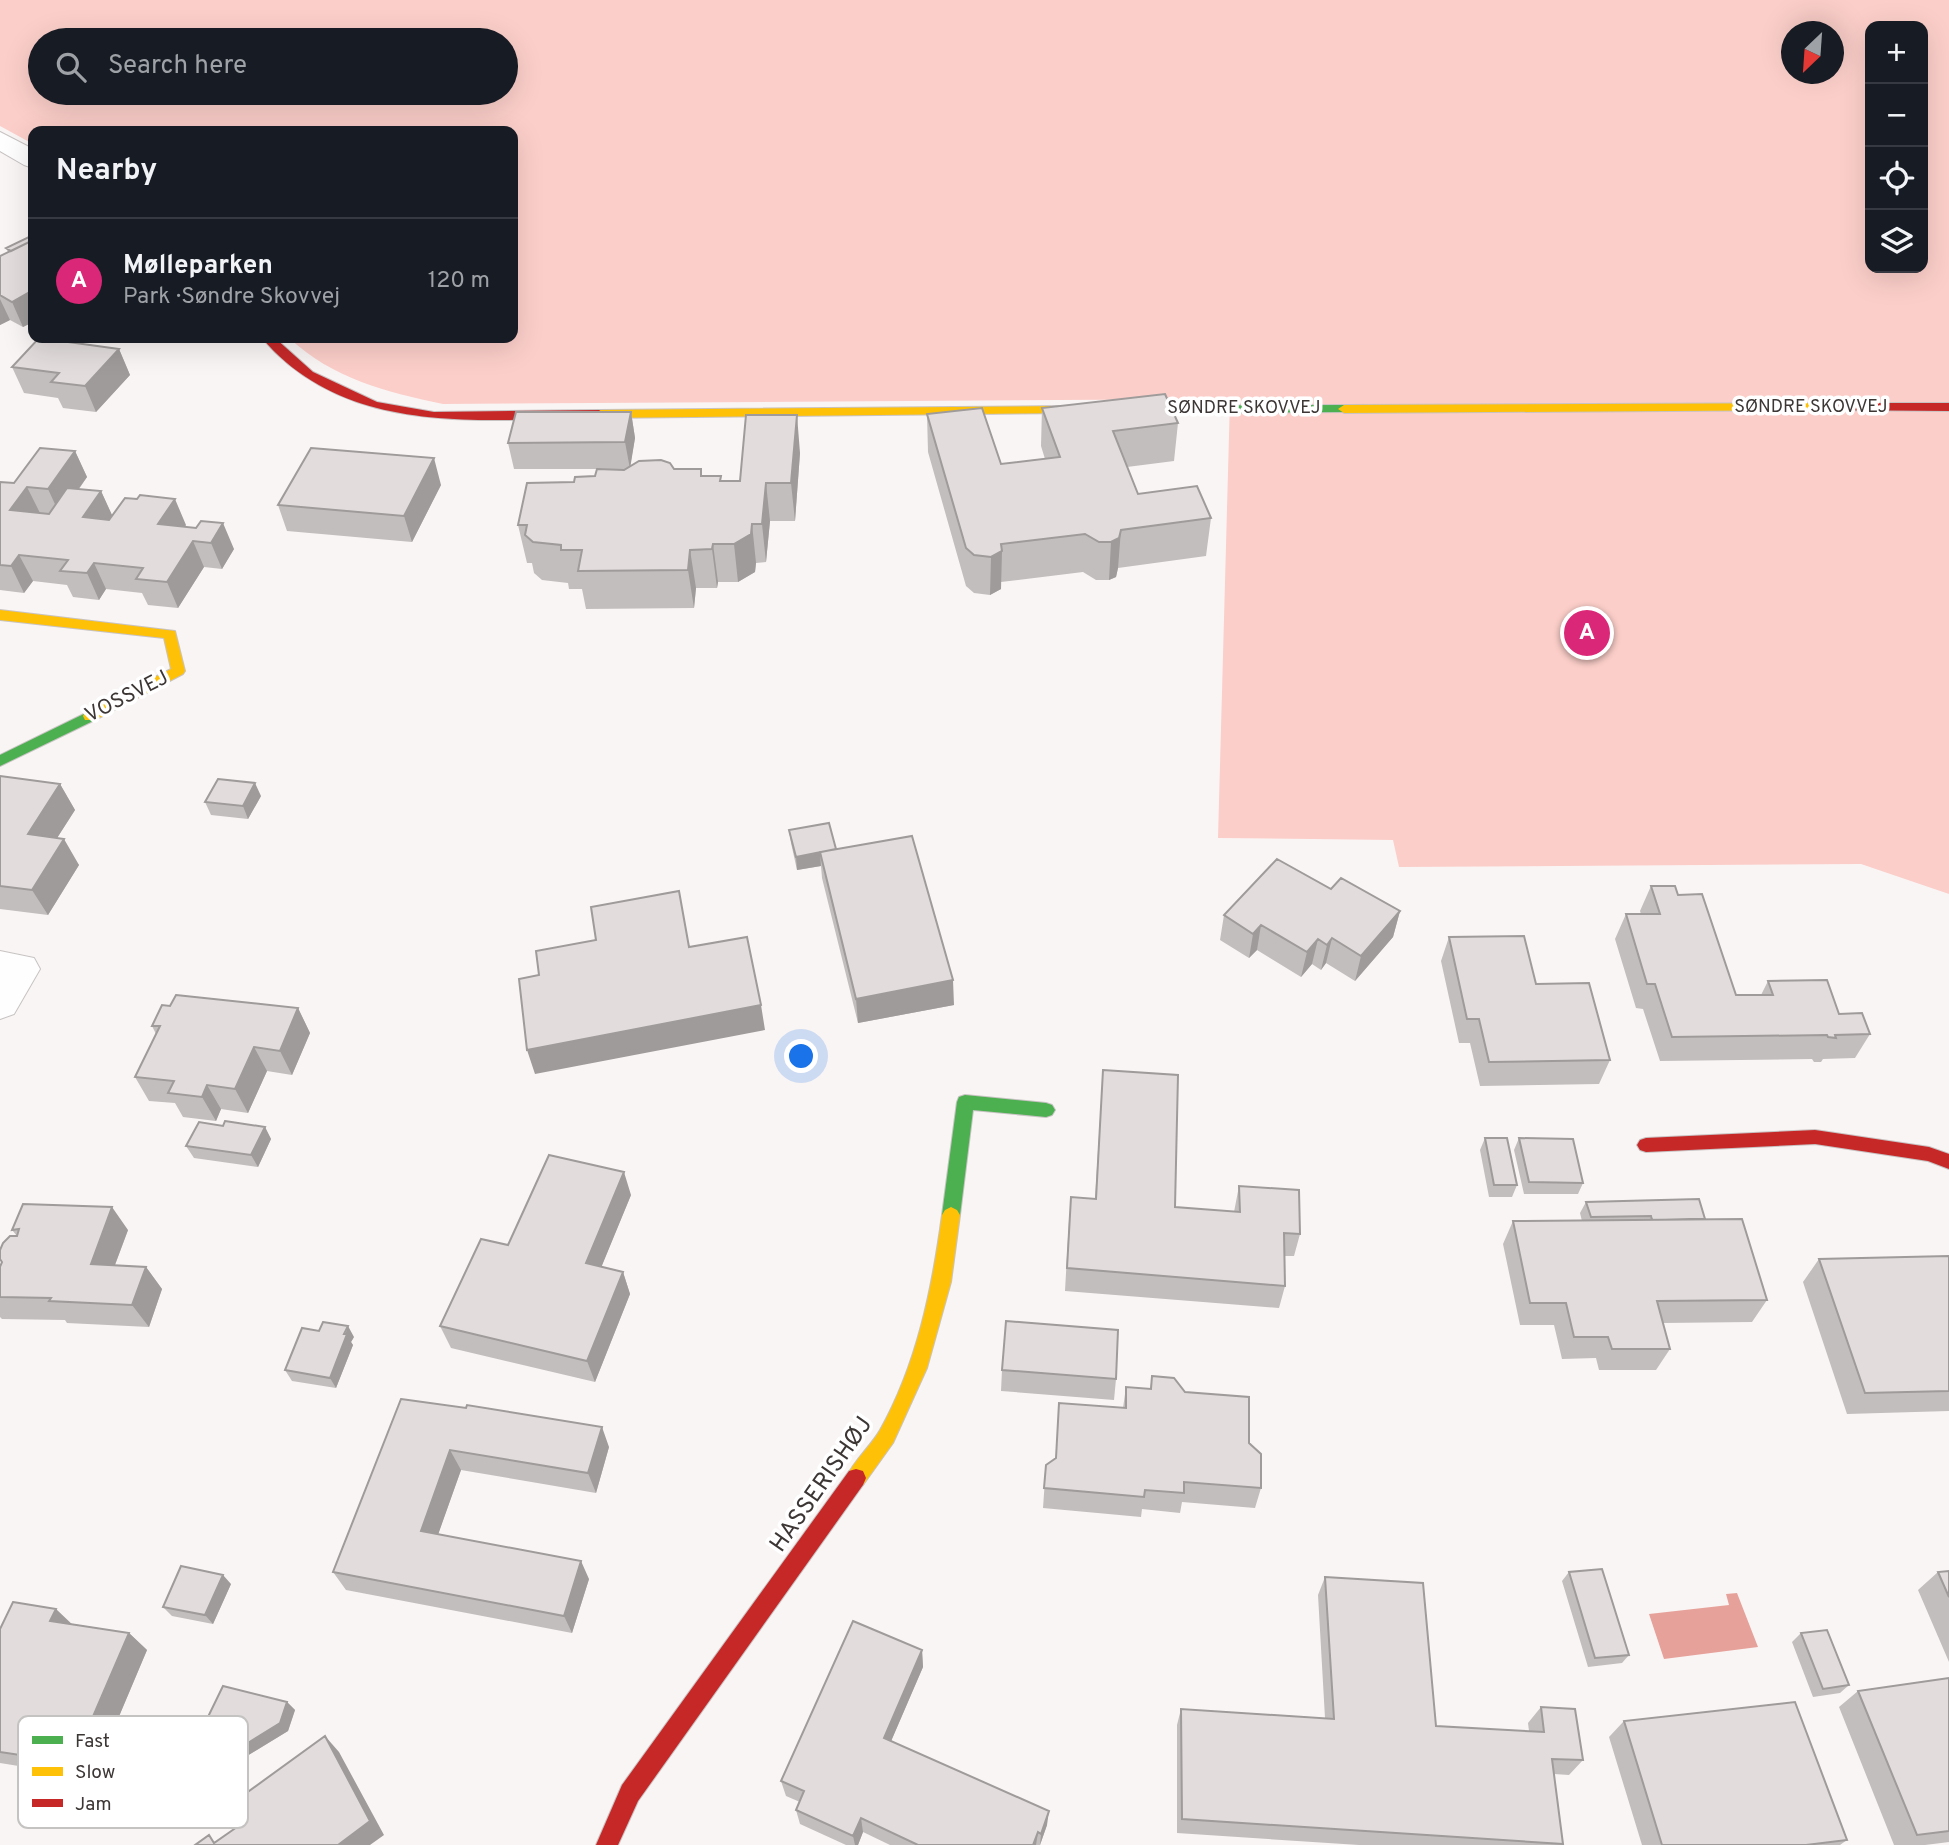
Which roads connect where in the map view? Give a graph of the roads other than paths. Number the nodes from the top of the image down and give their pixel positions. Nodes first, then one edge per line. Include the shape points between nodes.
1 (0, 140) edge
2 (28, 157) edge
3 (274, 343) edge
4 (1949, 407) edge
5 (0, 615) edge
6 (0, 761) edge
7 (10, 968) edge
8 (0, 1003) edge
9 (1046, 1110) dead end
10 (1646, 1145) dead end
11 (1949, 1162) edge
12 (607, 1845) edge

1 - 2 street
3 - 4 street, SØNDRE SKOVVEJ via 309,375 374,405 434,416
5 - 6 street, VOSSVEJ via 170,634 178,671
7 - 8 street
9 - 12 street, HASSERISHØJ via 965,1101 942,1282 918,1368 886,1437 630,1793
10 - 11 street via 1815,1137 1929,1154

